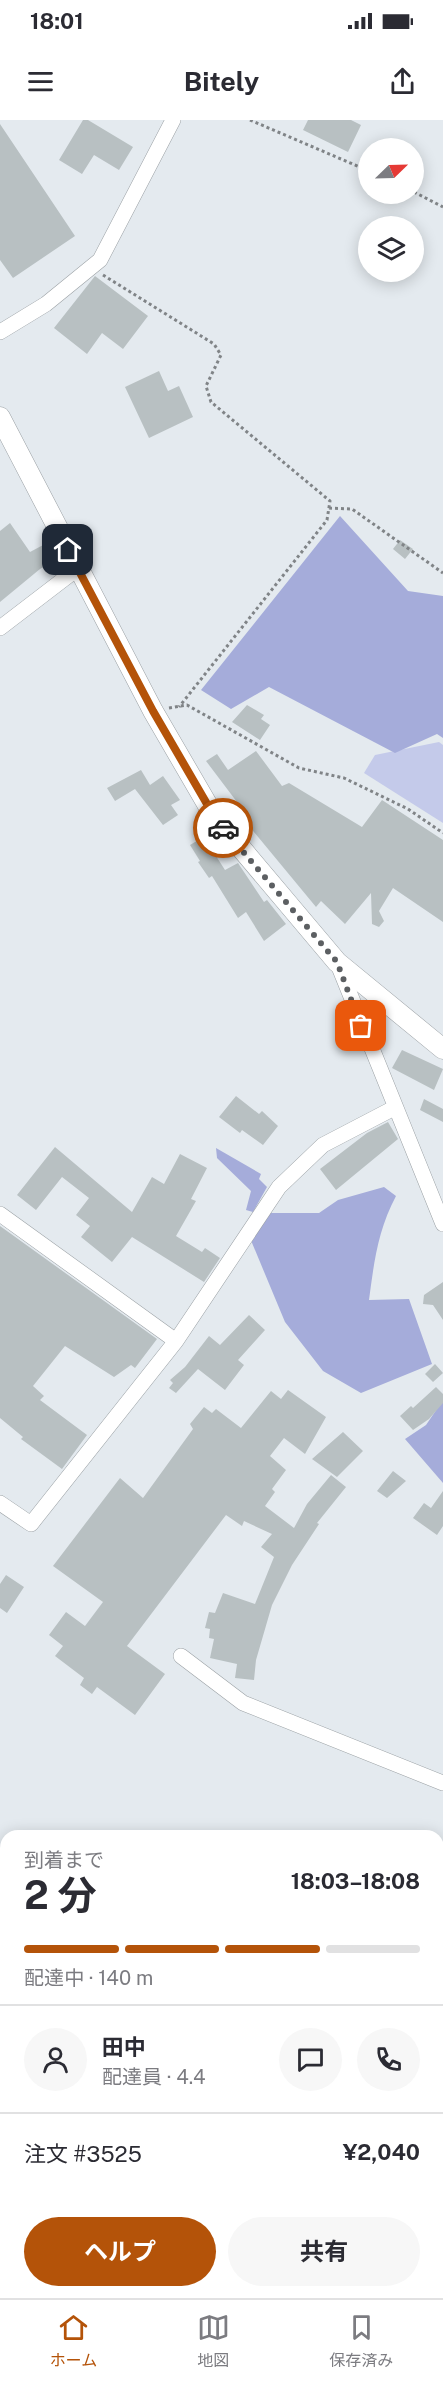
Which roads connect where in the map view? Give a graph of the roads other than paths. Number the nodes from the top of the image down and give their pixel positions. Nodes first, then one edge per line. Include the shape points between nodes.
1 (173, 120) edge
2 (0, 332) edge
3 (0, 417) edge
4 (77, 569) junction
5 (0, 628) edge
6 (337, 962) junction
7 (443, 1049) edge
8 (394, 1108) junction
9 (0, 1214) edge
10 (443, 1224) edge
11 (176, 1341) junction
12 (0, 1503) edge
13 (181, 1656) dead end
14 (443, 1783) edge

1 - 2 street via 100,260 46,304
3 - 4 main road
4 - 5 street
4 - 6 main road via 214,816
6 - 7 main road
6 - 8 street via 384,1074
8 - 10 street
8 - 11 street via 323,1144 279,1187
9 - 11 street
11 - 12 street via 30,1524
13 - 14 street via 243,1703

